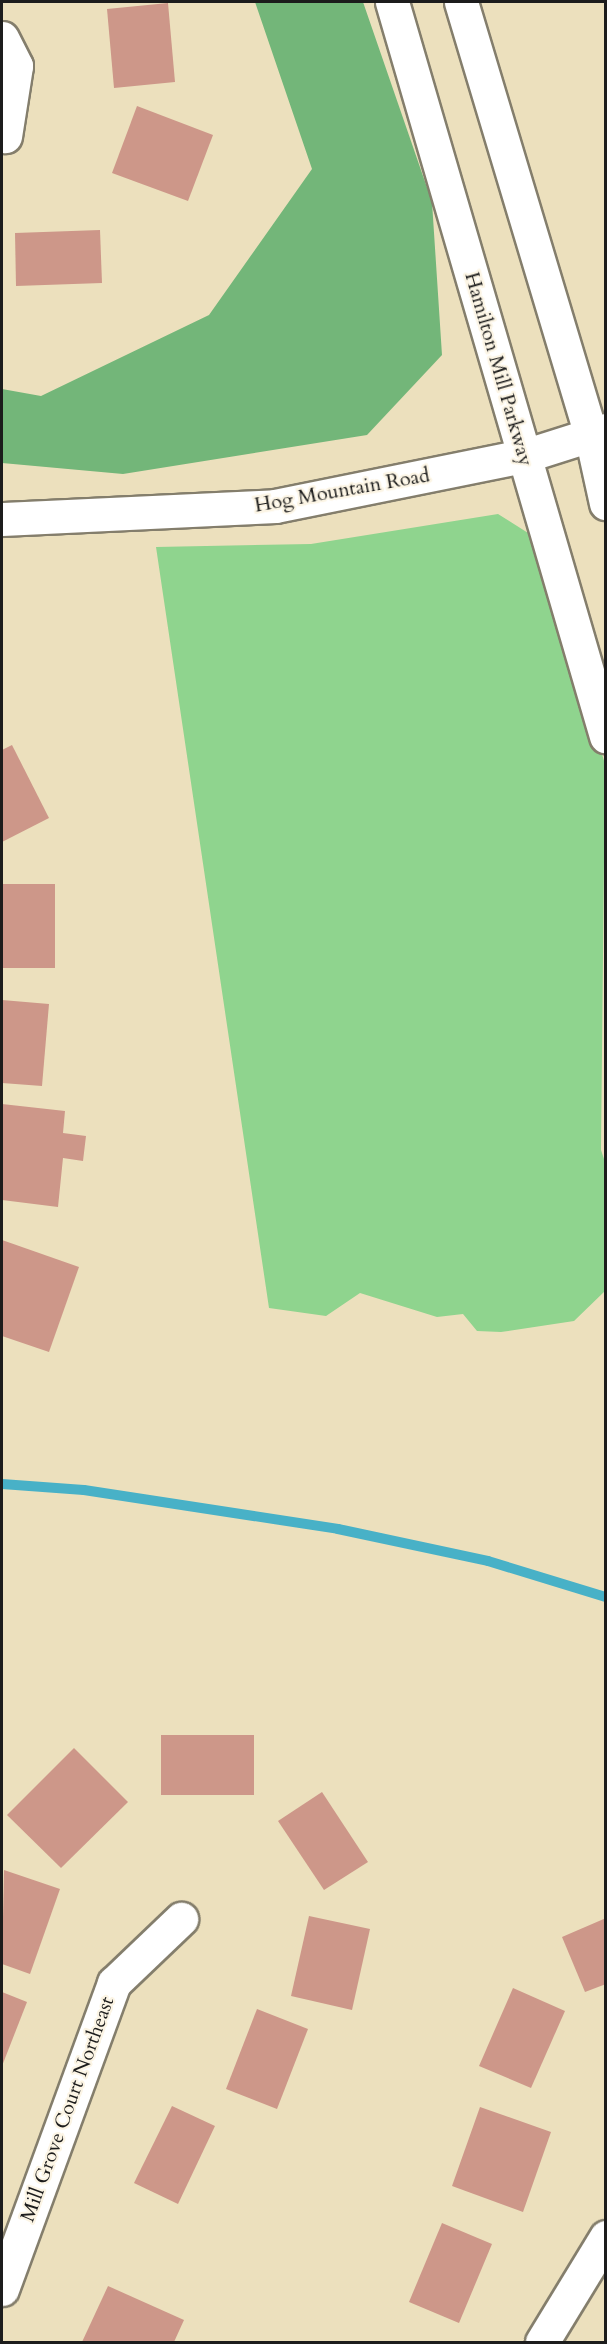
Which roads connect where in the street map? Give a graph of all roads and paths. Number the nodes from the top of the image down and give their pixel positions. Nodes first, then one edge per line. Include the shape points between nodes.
1 (392, 2) edge
2 (461, 2) edge
3 (2, 38) edge
4 (5, 136) dead end
5 (598, 433) edge
6 (524, 456) junction
7 (606, 503) edge
8 (2, 519) edge
9 (606, 736) edge
10 (181, 1919) dead end
11 (606, 2237) edge
12 (2, 2289) edge
13 (542, 2343) edge

1 - 6 street, Hamilton Mill Parkway
2 - 5 street
3 - 4 street via 16,66
5 - 6 street, Hog Mountain Road
5 - 7 street
6 - 8 street, Hog Mountain Road via 275,506
6 - 9 street, Hamilton Mill Parkway
10 - 12 street, Mill Grove Court Northeast via 114,1983
11 - 13 street

